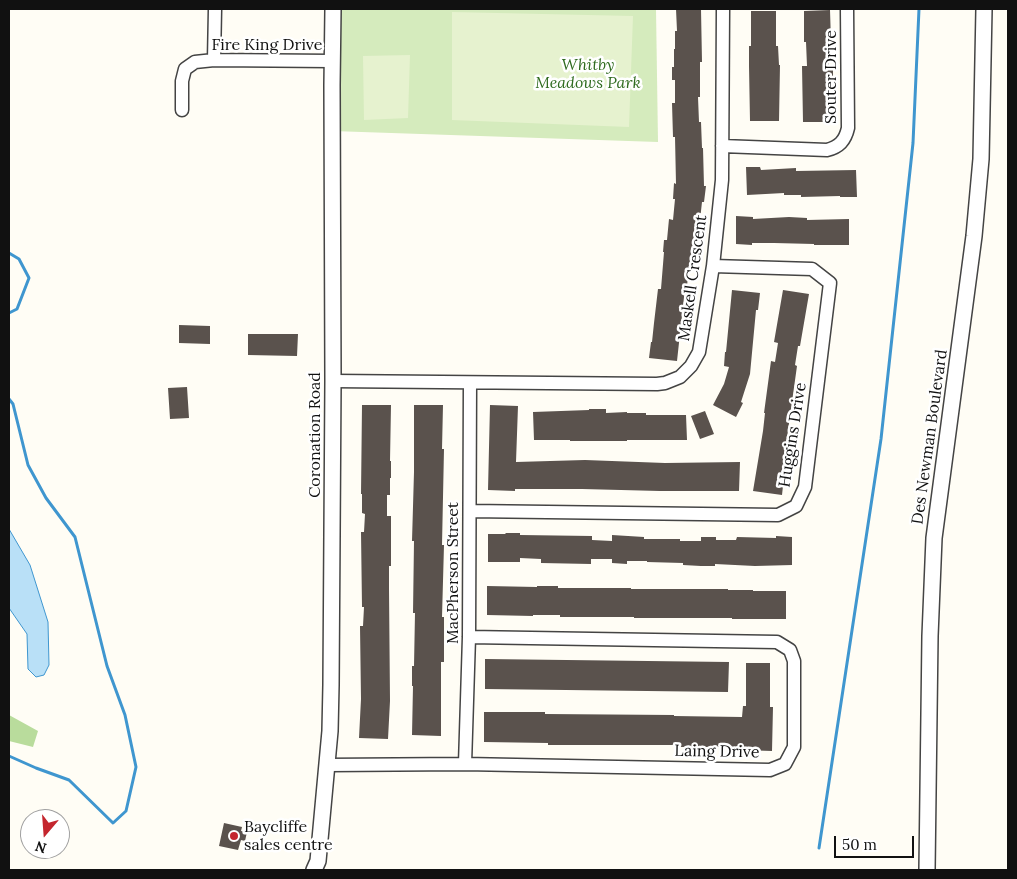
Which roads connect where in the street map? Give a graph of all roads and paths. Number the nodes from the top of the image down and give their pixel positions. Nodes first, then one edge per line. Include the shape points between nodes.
1 (215, 9) edge
2 (333, 9) edge
3 (723, 9) edge
4 (847, 9) edge
5 (984, 9) edge
6 (214, 60) junction
7 (332, 61) junction
8 (182, 110) dead end
9 (722, 146) junction
10 (713, 266) junction
11 (334, 381) junction
12 (470, 383) junction
13 (470, 512) junction
14 (469, 637) junction
15 (465, 764) junction
16 (327, 765) junction
17 (319, 867) edge
18 (927, 870) edge

1 - 6 street
2 - 7 street, Coronation Road
3 - 9 street, Maskell Crescent
4 - 9 street, Souter Drive via 848,128 843,142 827,150
5 - 18 street, Des Newman Boulevard via 980,168 973,244 934,538
6 - 7 street, Fire King Drive
6 - 8 street, Fire King Drive via 195,62 185,70
7 - 11 street, Coronation Road
9 - 10 street, Maskell Crescent via 722,180
10 - 12 street, Maskell Crescent via 699,352 680,377 657,384
10 - 13 street, Huggins Drive via 812,269 830,283 805,486 796,506 778,516
11 - 12 street, Maskell Crescent
11 - 16 street, Coronation Road via 331,685
12 - 13 street, MacPherson Street
13 - 14 street, MacPherson Street
14 - 15 street, MacPherson Street
14 - 15 street, Laing Drive via 777,642 790,650 794,661 794,747 785,764 770,770
15 - 16 street, Laing Drive
16 - 17 street, Coronation Road

